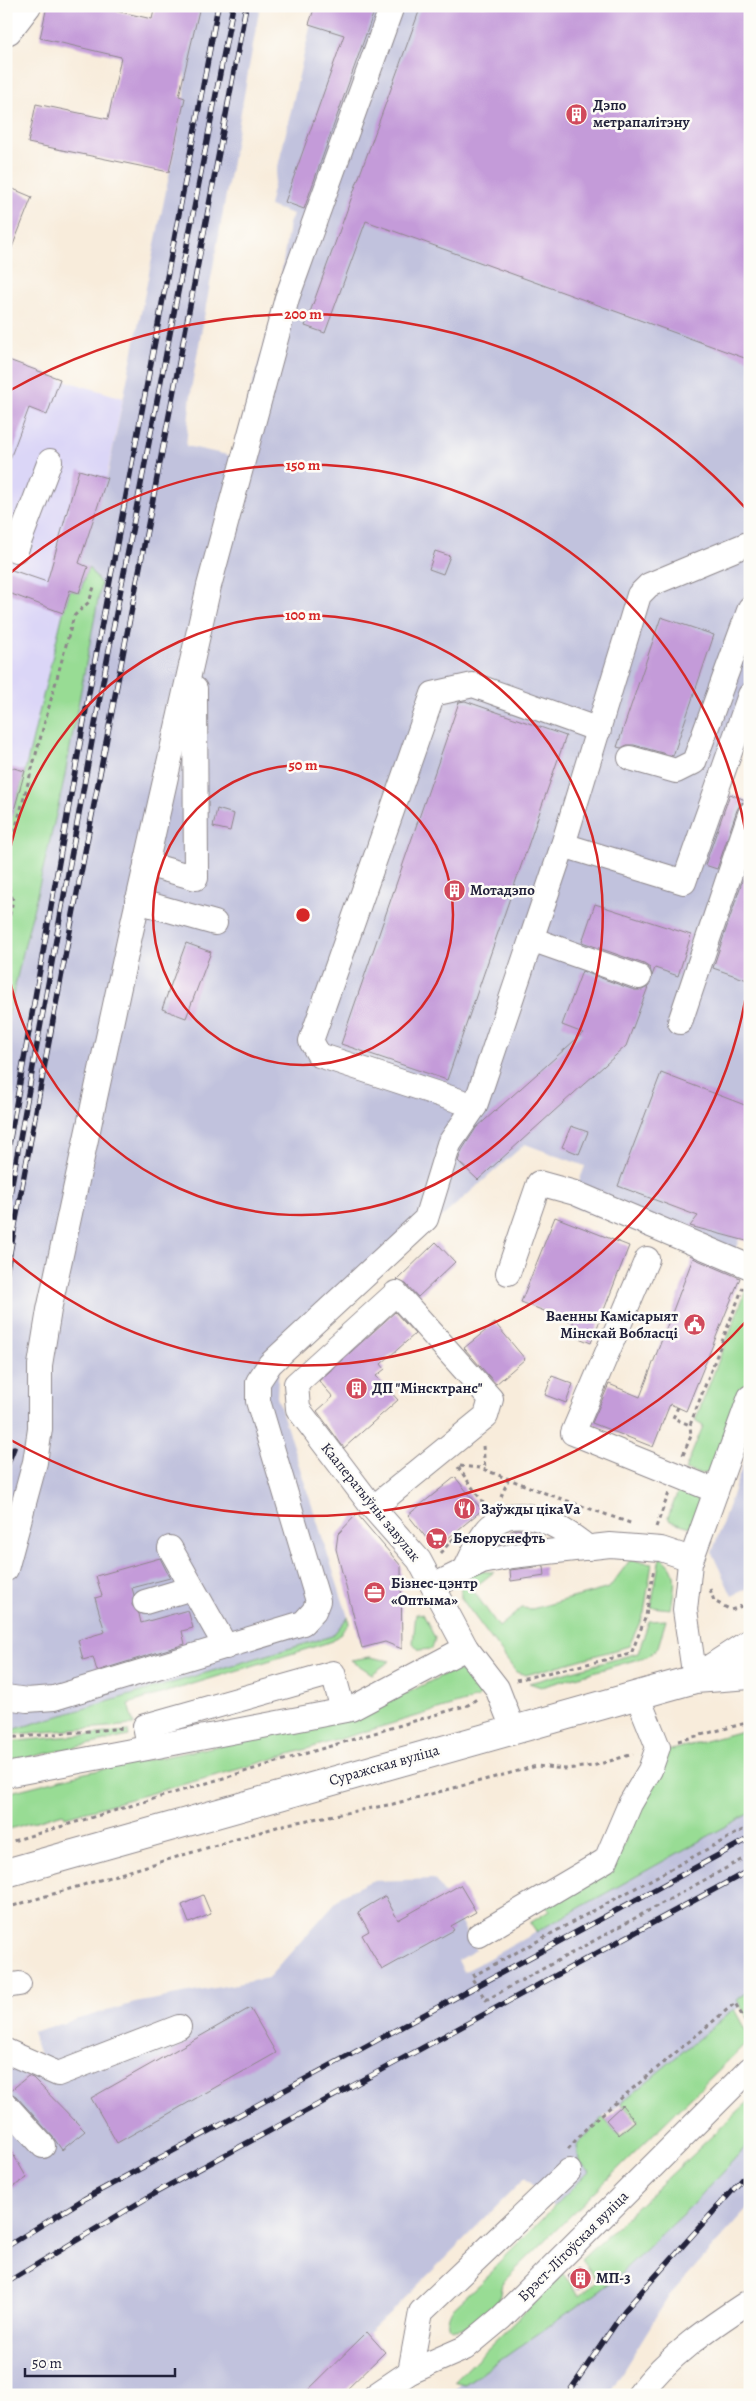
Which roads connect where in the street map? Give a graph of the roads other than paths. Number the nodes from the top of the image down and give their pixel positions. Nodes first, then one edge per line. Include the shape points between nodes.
1 (29, 6) edge
2 (392, 6) edge
3 (9, 32) dead end
4 (50, 461) dead end
5 (750, 543) edge
6 (6, 546) edge
7 (750, 608) edge
8 (194, 650) junction
9 (750, 694) edge
10 (599, 730) junction
11 (630, 758) dead end
12 (750, 814) edge
13 (563, 845) junction
14 (146, 864) junction
15 (137, 902) junction
16 (215, 923) dead end
17 (531, 939) junction
18 (639, 977) dead end
19 (680, 1022) dead end
20 (475, 1106) junction
21 (647, 1259) dead end
22 (748, 1273) edge
23 (508, 1274) dead end
24 (750, 1397) edge
25 (716, 1491) junction
26 (373, 1508) junction
27 (170, 1548) dead end
28 (588, 1548) junction
29 (691, 1559) junction
30 (6, 1569) edge
31 (451, 1577) junction
32 (192, 1588) junction
33 (145, 1602) dead end
34 (750, 1643) edge
35 (226, 1647) junction
36 (466, 1648) junction
37 (750, 1675) edge
38 (694, 1679) junction
39 (637, 1695) junction
40 (6, 1697) edge
41 (343, 1710) junction
42 (513, 1729) junction
43 (147, 1737) junction
44 (6, 1776) edge
45 (6, 1873) edge
46 (479, 1935) dead end
47 (179, 2027) dead end
48 (6, 2051) edge
49 (750, 2068) edge
50 (6, 2105) edge
51 (43, 2146) dead end
52 (569, 2171) road end
53 (750, 2301) edge
54 (410, 2372) junction
55 (382, 2392) edge
56 (639, 2395) edge

1 - 3 street
2 - 8 street via 287,298
4 - 6 street via 16,550
5 - 10 street via 650,585 639,595
7 - 11 street via 694,762 676,771
8 - 14 street
8 - 14 street via 196,878
9 - 13 street via 684,882
10 - 13 street
10 - 20 street via 473,684 433,694 311,1041 319,1054
12 - 19 street
13 - 17 street
14 - 15 street
15 - 16 street
15 - 30 street via 49,1310 40,1365 40,1429 35,1462
17 - 18 street
17 - 20 street
20 - 35 street via 449,1144 426,1219 270,1364 258,1382 258,1402 318,1601 303,1623
21 - 25 street via 574,1433
22 - 23 street via 575,1193 539,1182
24 - 25 street
25 - 29 street
26 - 26 street, Кааператыўны завулак via 298,1409 296,1384 396,1293 491,1399 486,1416
26 - 31 street, Кааператыўны завулак via 419,1560
27 - 32 street
28 - 29 street via 610,1545 661,1548
28 - 31 street via 482,1562
28 - 31 street via 531,1516 504,1518 489,1528
29 - 38 street via 685,1610
31 - 36 street, Кааператыўны завулак
32 - 33 street
32 - 35 street
34 - 38 main road, Суражская вуліца
35 - 40 street via 54,1698 27,1700
36 - 41 street via 351,1709
36 - 42 street, Кааператыўны завулак via 497,1688
37 - 38 main road, Суражская вуліца
38 - 39 main road, Суражская вуліца
39 - 42 main road, Суражская вуліца
39 - 46 street via 658,1747 606,1860
41 - 43 street
41 - 43 street via 333,1673
42 - 45 main road, Суражская вуліца
43 - 44 street
47 - 48 street via 58,2074
49 - 54 street, Брэст-Літоўская вуліца via 501,2318 465,2348
50 - 51 street
52 - 54 street via 421,2312
53 - 56 street via 670,2360
54 - 55 street, Брэст-Літоўская вуліца

